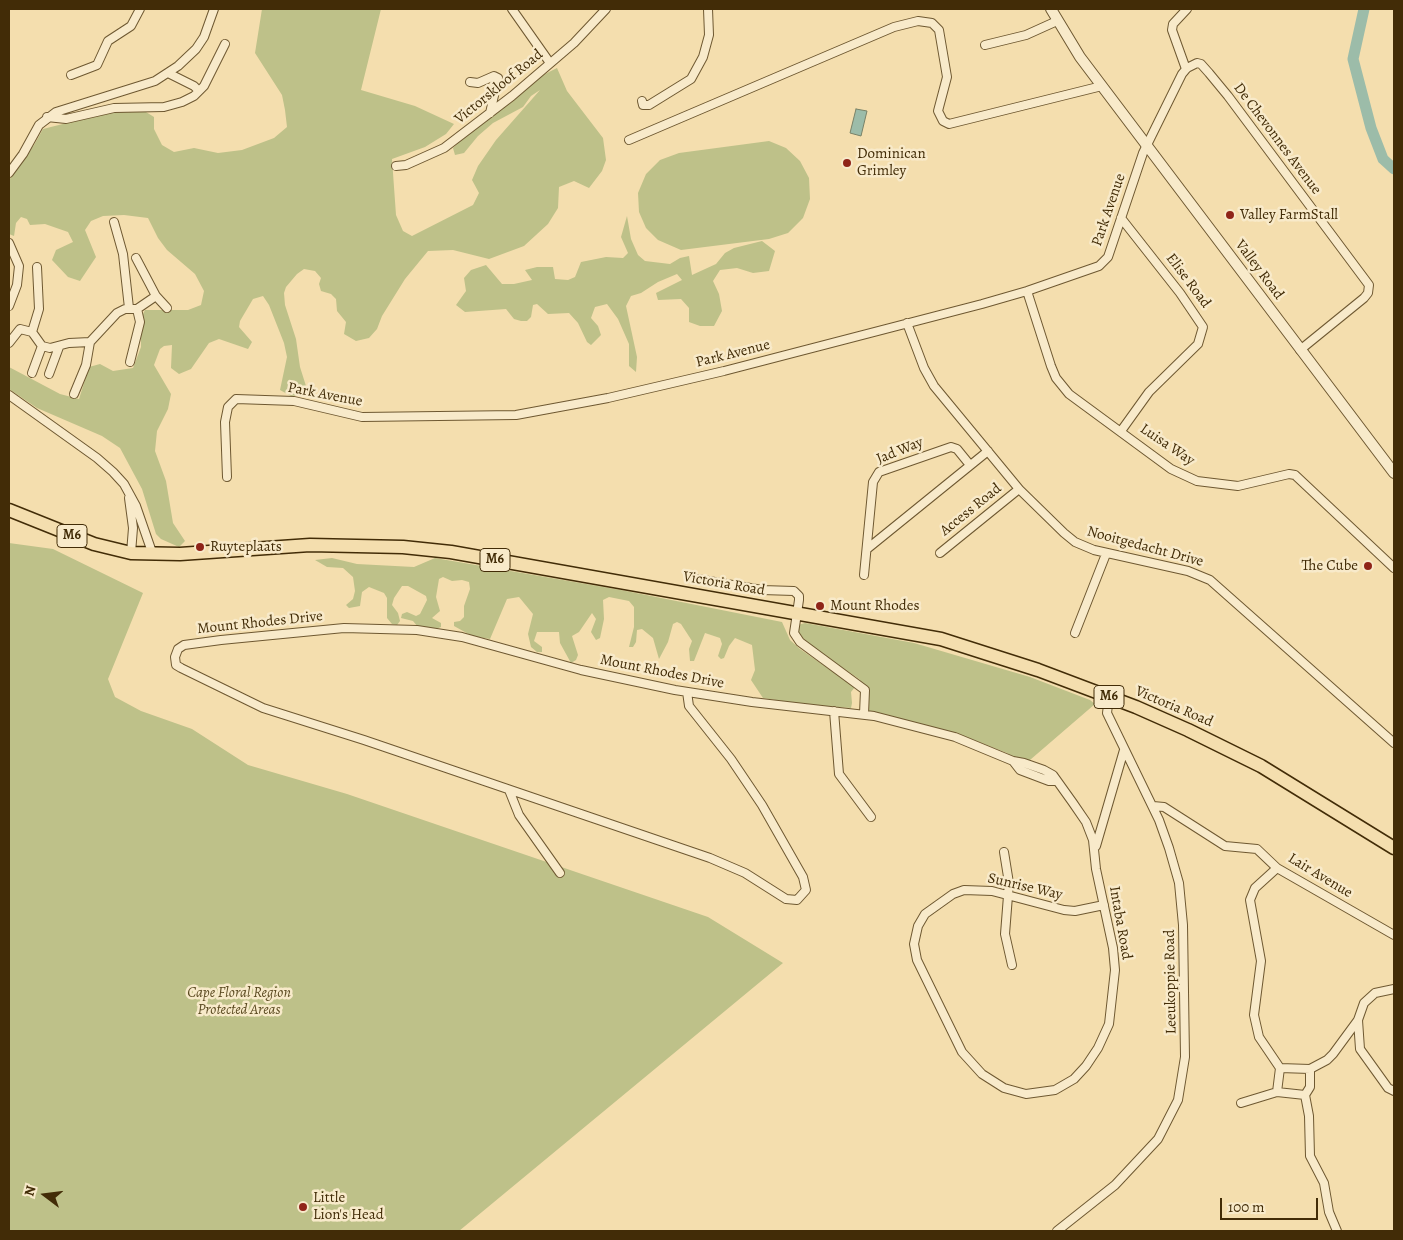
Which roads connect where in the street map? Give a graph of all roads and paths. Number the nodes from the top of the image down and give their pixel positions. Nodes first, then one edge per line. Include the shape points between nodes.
1 (140, 9) edge
2 (214, 9) edge
3 (512, 9) edge
4 (606, 9) edge
5 (708, 9) edge
6 (1051, 9) edge
7 (1187, 9) edge
8 (1057, 21) junction
9 (226, 44) dead end
10 (985, 45) dead end
11 (550, 62) junction
12 (1186, 69) junction
13 (168, 74) junction
14 (71, 75) dead end
15 (470, 82) dead end
16 (1102, 86) junction
17 (199, 91) junction
18 (642, 101) dead end
19 (490, 113) junction
20 (47, 117) junction
21 (629, 140) dead end
22 (1147, 146) junction
23 (396, 166) dead end
24 (9, 173) edge
25 (1120, 218) junction
26 (114, 222) dead end
27 (9, 243) edge
28 (136, 258) dead end
29 (37, 267) dead end
30 (1027, 291) junction
31 (156, 296) junction
32 (9, 306) edge
33 (166, 308) dead end
34 (133, 309) junction
35 (907, 323) junction
36 (32, 332) junction
37 (90, 342) junction
38 (9, 343) edge
39 (42, 346) junction
40 (59, 347) junction
41 (1300, 350) junction
42 (130, 362) dead end
43 (32, 373) dead end
44 (49, 374) dead end
45 (74, 394) dead end
46 (9, 395) edge
47 (1121, 431) junction
48 (988, 451) junction
49 (970, 465) junction
50 (1394, 473) edge
51 (227, 477) dead end
52 (1019, 489) junction
53 (128, 490) junction
54 (9, 510) edge
55 (867, 549) junction
56 (131, 553) junction
57 (940, 553) dead end
58 (1106, 554) junction
59 (153, 555) junction
60 (1394, 568) edge
61 (864, 575) dead end
62 (692, 578) dead end
63 (797, 614) junction
64 (1075, 634) dead end
65 (687, 692) junction
66 (1109, 697) junction
67 (834, 711) junction
68 (864, 714) junction
69 (1394, 743) edge
70 (1124, 750) junction
71 (1013, 761) joint
72 (508, 790) junction
73 (1153, 806) junction
74 (871, 817) dead end
75 (1095, 848) junction
76 (1394, 848) edge
77 (1004, 852) dead end
78 (1277, 868) junction
79 (560, 873) dead end
80 (1009, 895) junction
81 (1104, 905) junction
82 (1394, 935) edge
83 (1012, 965) dead end
84 (1394, 989) edge
85 (940, 1004) joint
86 (1358, 1020) junction
87 (1280, 1068) junction
88 (1310, 1069) junction
89 (1394, 1091) edge
90 (1277, 1092) junction
91 (1305, 1095) junction
92 (1242, 1103) dead end
93 (1057, 1231) edge
94 (1337, 1231) edge

1 - 14 street via 131,26 108,41 96,66
2 - 13 street via 210,25 196,49
3 - 11 street
4 - 11 street, Victorskloof Road via 578,40
5 - 18 street via 708,35 703,57 691,79 646,106
6 - 8 street, Valley Road
7 - 12 street via 1173,24 1172,30
8 - 10 street via 1026,35
8 - 16 street, Valley Road
9 - 17 street
11 - 19 street, Victorskloof Road
12 - 22 street
12 - 41 street, De Chevonnes Avenue via 1198,63 1209,72 1368,284 1368,294
13 - 17 street
13 - 20 street via 155,81 61,109
15 - 19 street via 498,78
16 - 21 street via 950,124 943,121 938,111 947,77 941,36 932,23 918,21 894,27
16 - 22 street, Valley Road
17 - 20 street via 189,99 170,106 114,108 66,118
19 - 23 street, Victorskloof Road via 441,150
20 - 24 street via 36,128
22 - 25 street, Park Avenue
22 - 41 street, Valley Road
25 - 30 street, Park Avenue via 1103,264
25 - 47 street, Elise Road via 1203,327 1198,344 1149,392
26 - 34 street
27 - 32 street via 19,266 17,285
28 - 31 street
29 - 36 street via 39,309
30 - 35 street, Park Avenue
30 - 47 street, Luisa Way via 1059,382 1069,394
31 - 33 street
31 - 34 street
34 - 37 street via 117,313
34 - 42 street via 140,322
35 - 48 street, Nooitgedacht Drive via 927,376
35 - 51 street, Park Avenue via 724,371 516,415 362,417 294,401 236,399 228,407 225,422
36 - 38 street via 20,329
36 - 39 street
37 - 40 street
37 - 45 street via 86,364
39 - 40 street
39 - 43 street
40 - 44 street
41 - 50 street, Valley Road
46 - 53 street via 98,458
47 - 60 street, Luisa Way via 1171,469 1205,482 1238,486 1295,475
48 - 49 street
48 - 52 street, Nooitgedacht Drive
49 - 55 street
49 - 55 street, Jad Way via 950,447 879,472 873,482
52 - 57 street, Access Road
52 - 58 street, Nooitgedacht Drive via 1076,542
53 - 56 street via 133,528
53 - 59 street via 142,518
54 - 56 main road, Victoria Road / M6 via 94,544
55 - 61 street, Jad Way
56 - 59 main road, Victoria Road / M6
58 - 64 street
58 - 69 street, Nooitgedacht Drive via 1188,571 1210,580
59 - 63 main road, Victoria Road / M6 via 310,545 403,547 451,552
62 - 63 street via 762,590 794,591 803,596
63 - 66 main road, Victoria Road / M6 via 941,639
63 - 68 street via 793,629 797,638 865,690
65 - 67 street, Mount Rhodes Drive
65 - 72 street, Mount Rhodes Drive via 690,706 762,805 803,877 806,884 803,895 797,900 790,901 710,858
65 - 72 street, Mount Rhodes Drive via 581,670 462,637 409,629 357,627 298,632 184,645 176,652 176,665 263,708
66 - 70 street, Leeukoppie Road via 1107,713
66 - 76 main road, Victoria Road / M6 via 1220,744
67 - 68 street, Mount Rhodes Drive
67 - 74 street via 839,774
68 - 71 street, Mount Rhodes Drive via 955,737
70 - 73 street, Leeukoppie Road
70 - 75 street, Intaba Road
71 - 75 street, Intaba Road via 1020,770 1049,781 1056,780 1086,822
72 - 79 street via 518,814
73 - 78 street, Lair Avenue via 1164,807 1225,846 1257,849
73 - 93 street, Leeukoppie Road via 1169,848 1182,908 1186,1043 1182,1085 1167,1124 1154,1144 1114,1185
75 - 81 street, Intaba Road
77 - 80 street
78 - 82 street, Lair Avenue
78 - 87 street via 1255,888 1250,906 1261,961 1254,1003 1256,1026 1259,1037
80 - 81 street, Sunrise Way via 1064,910
80 - 83 street via 1004,918
80 - 85 street, Sunrise Way via 964,890 925,914 914,944 918,960
81 - 85 street, Intaba Road via 1115,970 1109,1024 1098,1048 1074,1079 1042,1094 1004,1088 982,1074 962,1052
84 - 86 street via 1382,990 1369,998
86 - 88 street via 1327,1060
86 - 89 street via 1360,1050 1388,1088
87 - 88 street
87 - 90 street
88 - 91 street via 1311,1081
90 - 91 street
90 - 92 street
91 - 94 street via 1310,1156 1324,1183 1329,1212

